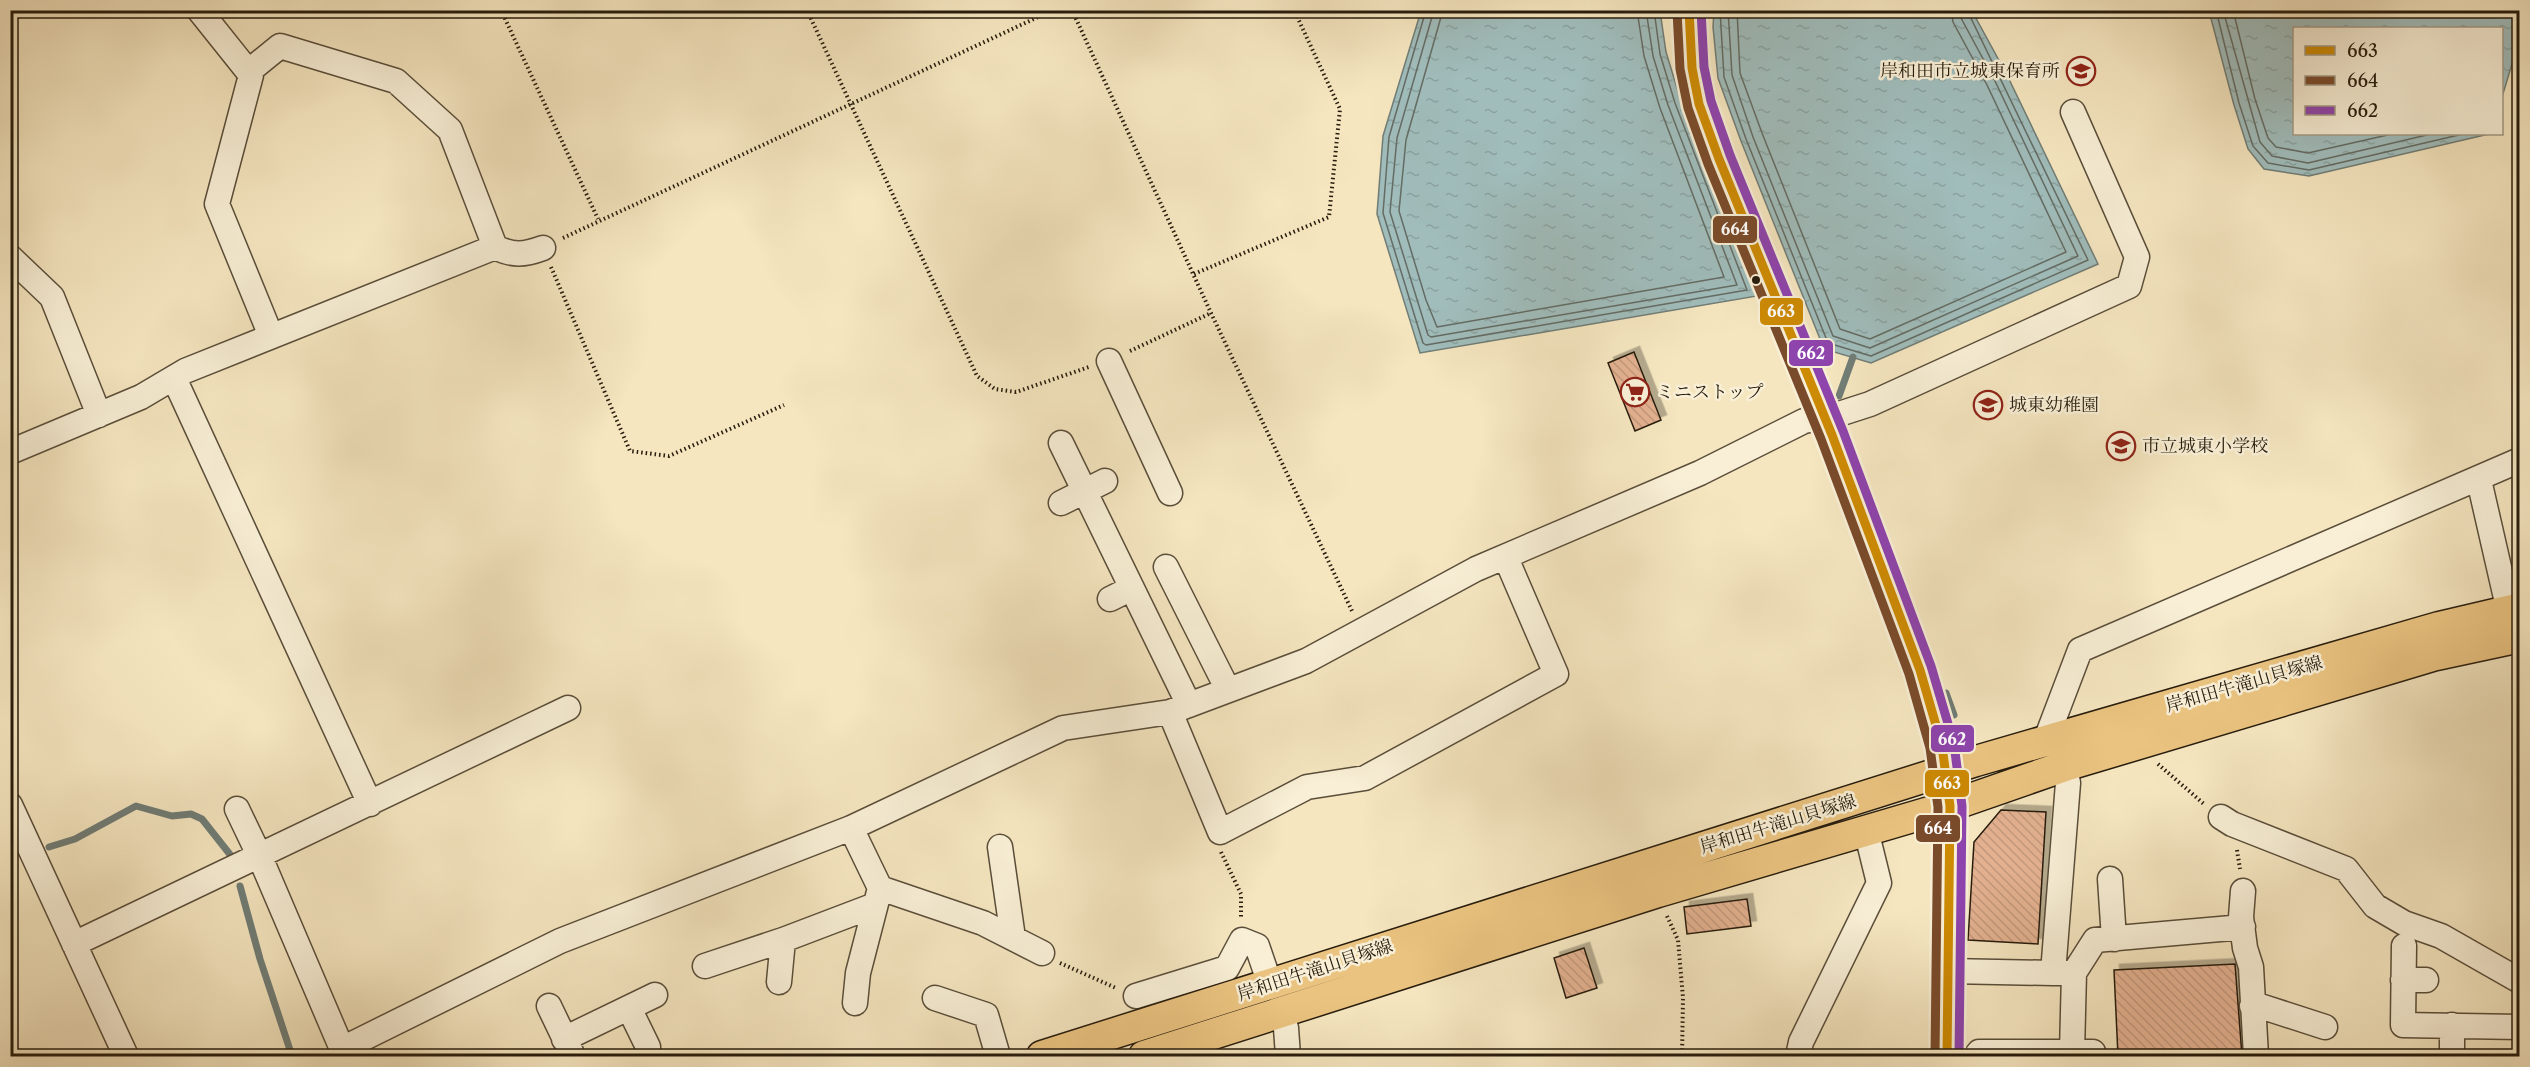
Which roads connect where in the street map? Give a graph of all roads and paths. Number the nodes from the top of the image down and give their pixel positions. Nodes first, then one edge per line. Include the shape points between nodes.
1 (199, 10) edge
2 (501, 10) edge
3 (807, 10) edge
4 (1053, 10) edge
5 (1072, 10) edge
6 (1294, 10) edge
7 (1689, 10) edge
8 (248, 72) junction
9 (850, 104) junction
10 (2073, 112) dead end
11 (598, 220) junction
12 (495, 247) junction
13 (543, 248) junction
14 (10, 257) edge
15 (1194, 274) junction
16 (1211, 314) junction
17 (271, 336) junction
18 (1109, 361) junction
19 (174, 378) junction
20 (784, 405) dead end
21 (99, 415) junction
22 (1825, 416) junction
23 (1061, 443) dead end
24 (10, 452) edge
25 (2520, 460) edge
26 (2479, 480) junction
27 (1094, 486) junction
28 (1170, 493) dead end
29 (1061, 503) dead end
30 (1506, 558) junction
31 (1166, 567) dead end
32 (1132, 588) junction
33 (1110, 599) dead end
34 (2516, 619) edge
35 (1357, 633) junction
36 (1228, 690) junction
37 (568, 708) dead end
38 (1180, 708) junction
39 (2045, 742) junction
40 (2153, 759) dead end
41 (2065, 766) junction
42 (1947, 771) junction
43 (370, 804) junction
44 (10, 805) edge
45 (1950, 806) junction
46 (237, 809) dead end
47 (2227, 820) junction
48 (851, 828) junction
49 (1866, 830) junction
50 (1220, 832) junction
51 (1000, 847) dead end
52 (260, 857) junction
53 (2110, 879) dead end
54 (2243, 891) joint
55 (1658, 892) junction
56 (877, 896) junction
57 (2243, 927) junction
58 (1013, 938) junction
59 (2114, 939) junction
60 (783, 940) junction
61 (1242, 940) junction
62 (74, 944) junction
63 (2404, 946) dead end
64 (1042, 953) joint
65 (705, 966) dead end
66 (1948, 971) junction
67 (2063, 973) junction
68 (2520, 981) edge
69 (779, 982) dead end
70 (1270, 984) junction
71 (655, 995) dead end
72 (1136, 996) joint
73 (935, 998) dead end
74 (855, 1003) dead end
75 (549, 1006) dead end
76 (2252, 1006) junction
77 (629, 1008) junction
78 (1280, 1013) junction
79 (2325, 1027) dead end
80 (2520, 1027) edge
81 (648, 1047) dead end
82 (569, 1048) edge
83 (2083, 1054) edge
84 (126, 1056) edge
85 (998, 1056) edge
86 (1042, 1056) edge
87 (1144, 1056) edge
88 (1288, 1056) edge
89 (1476, 1056) edge
90 (1514, 1056) edge
91 (1682, 1056) edge
92 (1798, 1056) edge
93 (1947, 1056) edge
94 (1976, 1056) edge
95 (2256, 1056) edge

1 - 8 street
2 - 11 path
3 - 9 path
4 - 9 path
5 - 15 path
6 - 15 path via 1340,109 1329,217
7 - 22 main road via 1692,68 1699,104
8 - 12 street via 280,46 396,81 450,130
8 - 17 street via 251,75 218,204
9 - 11 path
9 - 18 path via 977,376 995,389 1016,392
10 - 22 street via 2137,257 2128,286 1870,404
11 - 13 path
12 - 13 street via 509,254
12 - 17 street
13 - 20 path via 630,451 669,456
14 - 21 street via 52,297
15 - 16 path
16 - 18 path
16 - 35 path via 1353,612 1352,624
17 - 19 street
18 - 28 street via 1148,468
19 - 21 street
19 - 43 street
21 - 24 street
22 - 30 street via 1804,421 1700,473
22 - 42 main road via 1920,670
23 - 27 street
25 - 26 street
26 - 34 street
26 - 39 street via 2080,650
27 - 29 street
27 - 32 street
30 - 35 street via 1476,569
30 - 50 street via 1556,674 1365,778 1307,787
31 - 36 street
32 - 33 street
32 - 38 street
34 - 39 main road, 岸和田牛滝山貝塚線 via 2439,627
34 - 41 main road, 岸和田牛滝山貝塚線 via 2436,654
35 - 36 street via 1306,661
36 - 38 street
37 - 43 street
38 - 48 street via 1063,728
38 - 50 street
39 - 42 main road, 岸和田牛滝山貝塚線
40 - 47 path
41 - 45 main road, 岸和田牛滝山貝塚線
41 - 67 street via 2068,783
42 - 45 main road
42 - 70 main road, 岸和田牛滝山貝塚線
43 - 52 street
44 - 62 street
45 - 49 main road, 岸和田牛滝山貝塚線
45 - 66 main road
46 - 52 street
47 - 54 path
47 - 68 street via 2346,868 2375,906 2404,923 2441,936
48 - 52 street via 560,941 342,1049
48 - 56 street
49 - 55 main road, 岸和田牛滝山貝塚線
49 - 92 street via 1880,883 1801,1042
50 - 61 path via 1219,846 1241,894
51 - 58 street
52 - 62 street
53 - 59 street
54 - 57 street
55 - 78 main road, 岸和田牛滝山貝塚線
55 - 91 path via 1678,940
56 - 58 street via 983,923
56 - 60 street
56 - 74 street via 858,973
57 - 59 street
57 - 76 street via 2251,967
58 - 64 street
59 - 67 street via 2095,940
60 - 65 street
60 - 69 street
61 - 70 street via 1257,946
61 - 72 street via 1227,968
62 - 84 street
63 - 80 street via 2414,980 2403,1024 2452,1036
64 - 72 path
66 - 67 street
66 - 93 main road
67 - 83 street
70 - 86 main road, 岸和田牛滝山貝塚線
71 - 77 street
73 - 85 street via 986,1015
75 - 82 street
76 - 79 street
76 - 95 street
77 - 81 street
77 - 82 street
78 - 87 main road, 岸和田牛滝山貝塚線
78 - 88 street via 1286,1028
83 - 94 street via 1979,1052
89 - 90 path

